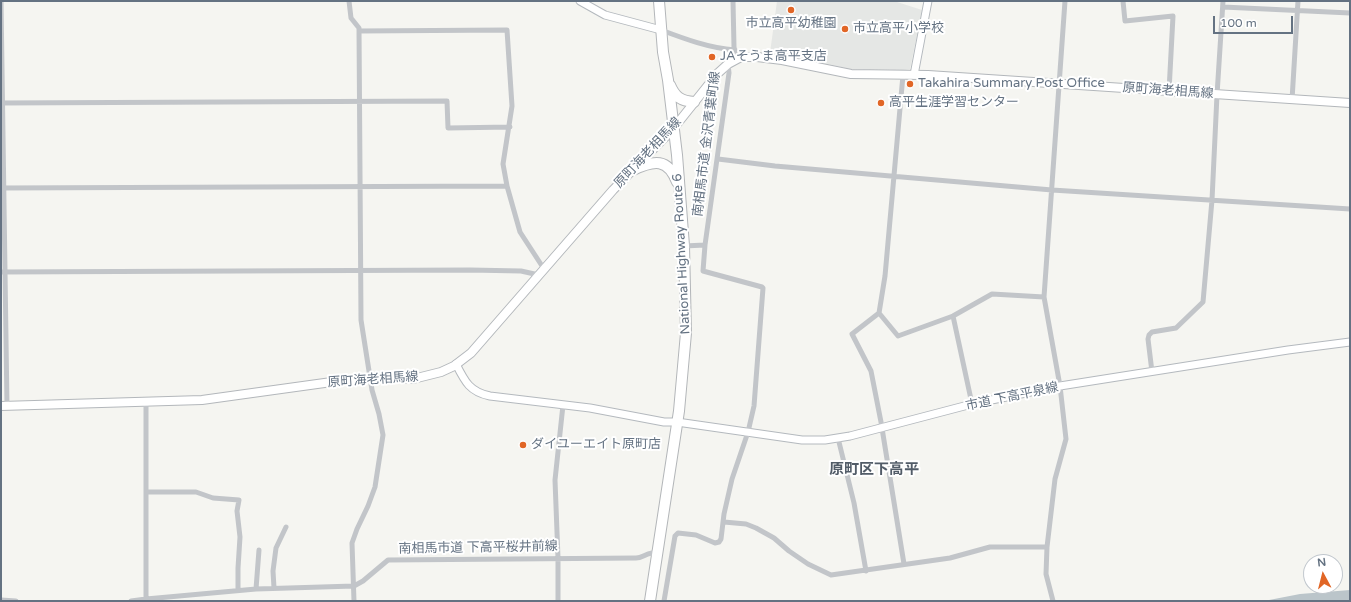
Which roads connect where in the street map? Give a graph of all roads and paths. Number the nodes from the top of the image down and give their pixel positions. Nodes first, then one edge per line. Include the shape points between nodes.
1 (1, 1) edge
2 (348, 1) edge
3 (580, 1) edge
4 (659, 1) edge
5 (733, 1) edge
6 (928, 1) edge
7 (1065, 1) edge
8 (1123, 1) edge
9 (1298, 1) edge
10 (1223, 4) edge
11 (1298, 10) junction
12 (1350, 13) edge
13 (661, 30) junction
14 (359, 31) junction
15 (735, 50) junction
16 (736, 59) junction
17 (728, 64) junction
18 (903, 75) junction
19 (914, 75) junction
20 (668, 80) junction
21 (1060, 84) junction
22 (1169, 91) junction
23 (1217, 95) junction
24 (1292, 100) junction
25 (359, 102) junction
26 (694, 102) junction
27 (2, 103) edge
28 (1350, 104) edge
29 (510, 127) junction
30 (673, 129) junction
31 (718, 159) junction
32 (633, 170) junction
33 (894, 176) junction
34 (507, 186) junction
35 (360, 187) junction
36 (2, 188) edge
37 (680, 190) junction
38 (1052, 190) junction
39 (1212, 200) junction
40 (1350, 209) edge
41 (705, 245) junction
42 (684, 246) junction
43 (361, 271) junction
44 (2, 272) edge
45 (542, 272) junction
46 (1044, 297) junction
47 (879, 313) junction
48 (953, 316) junction
49 (1350, 342) edge
50 (456, 364) junction
51 (1152, 372) junction
52 (370, 378) junction
53 (1060, 386) junction
54 (146, 402) junction
55 (972, 404) junction
56 (563, 405) junction
57 (4, 406) edge
58 (677, 422) junction
59 (881, 428) junction
60 (748, 432) junction
61 (838, 438) junction
62 (146, 492) junction
63 (724, 522) junction
64 (286, 527) dead end
65 (1047, 547) junction
66 (259, 550) dead end
67 (652, 553) dead end
68 (558, 558) junction
69 (904, 564) junction
70 (866, 571) junction
71 (354, 586) junction
72 (274, 588) junction
73 (256, 589) junction
74 (238, 590) junction
75 (1, 600) edge
76 (146, 600) edge
77 (16, 601) edge
78 (131, 601) edge
79 (354, 601) edge
80 (558, 601) edge
81 (650, 601) edge
82 (664, 601) edge
83 (1053, 601) edge

1 - 27 street
2 - 14 street via 351,18
3 - 13 street via 605,16
4 - 13 highway, National Highway Route 6
5 - 15 street, 南相馬市道 金沢青葉町線
6 - 19 street
7 - 21 street
8 - 22 street via 1125,22 1173,16
9 - 11 street
10 - 11 street
10 - 23 street
11 - 12 street
11 - 24 street
13 - 15 street via 700,43
13 - 20 highway, National Highway Route 6
14 - 25 street
14 - 29 street via 507,30 512,106
15 - 16 street, 南相馬市道 金沢青葉町線
16 - 17 main road, 原町海老相馬線
16 - 18 main road, 原町海老相馬線 via 747,56 851,74
17 - 26 main road, 原町海老相馬線
17 - 31 street, 南相馬市道 金沢青葉町線
18 - 19 main road, 原町海老相馬線
18 - 33 street
19 - 21 main road, 原町海老相馬線
20 - 26 highway via 677,97
20 - 30 highway, National Highway Route 6
21 - 22 main road, 原町海老相馬線
21 - 38 street
22 - 23 main road, 原町海老相馬線
23 - 24 main road, 原町海老相馬線
23 - 39 street
24 - 28 main road, 原町海老相馬線
25 - 27 street
25 - 29 street via 447,101 448,128
25 - 35 street
26 - 30 main road, 原町海老相馬線
27 - 36 street
29 - 34 street via 503,164
30 - 32 main road, 原町海老相馬線
30 - 37 highway, National Highway Route 6
31 - 33 street
31 - 41 street, 南相馬市道 金沢青葉町線
32 - 37 highway via 653,162 664,164 672,171
32 - 45 main road, 原町海老相馬線
33 - 38 street
33 - 47 street
34 - 35 street
34 - 45 street via 520,232
35 - 36 street
35 - 43 street
36 - 44 street
37 - 42 highway, National Highway Route 6
38 - 39 street
38 - 46 street
39 - 40 street
39 - 51 street via 1203,302 1176,328 1152,332 1149,335
41 - 42 street
41 - 60 street, 南相馬市道 金沢青葉町線 via 703,271 763,288 754,406
42 - 58 highway, National Highway Route 6 via 686,332
43 - 44 street
43 - 45 street
43 - 52 street via 361,320
44 - 57 street
45 - 50 main road, 原町海老相馬線 via 471,353
46 - 48 street via 992,294
46 - 53 street
47 - 48 street via 898,336
47 - 59 street via 852,334 871,371
48 - 55 street
49 - 51 street, 市道 下高平泉線
50 - 52 main road, 原町海老相馬線 via 441,372 413,379
50 - 56 street, 市道 下高平泉線 via 470,387 479,394
51 - 53 street, 市道 下高平泉線
52 - 54 main road, 原町海老相馬線 via 215,399
52 - 71 street via 383,435 375,487 352,543
53 - 55 street, 市道 下高平泉線
53 - 65 street via 1066,439 1055,479
54 - 57 main road, 原町海老相馬線
54 - 62 street
55 - 59 street, 市道 下高平泉線
56 - 58 street, 市道 下高平泉線
56 - 68 street via 555,480
58 - 60 street, 市道 下高平泉線
58 - 81 highway, National Highway Route 6
59 - 61 street, 市道 下高平泉線
59 - 69 street
60 - 61 street, 市道 下高平泉線 via 802,440
60 - 63 street, 南相馬市道 金沢青葉町線 via 732,479
61 - 70 street via 854,503
62 - 74 street via 196,492 213,498 239,500
62 - 76 street
63 - 70 street via 746,524 756,528 774,538 794,555 829,575
63 - 82 street, 南相馬市道 金沢青葉町線 via 722,537 718,543 696,535 678,533 675,536 669,554
64 - 72 street via 276,548
65 - 69 street via 990,547 950,558
65 - 83 street via 1046,574
66 - 73 street
67 - 68 street, 南相馬市道 下高平桜井前線 via 642,558
68 - 71 street, 南相馬市道 下高平桜井前線 via 388,560 363,582
68 - 80 street
69 - 70 street
71 - 72 street
71 - 79 street
72 - 73 street
73 - 74 street
74 - 76 street
75 - 77 street
76 - 78 street

